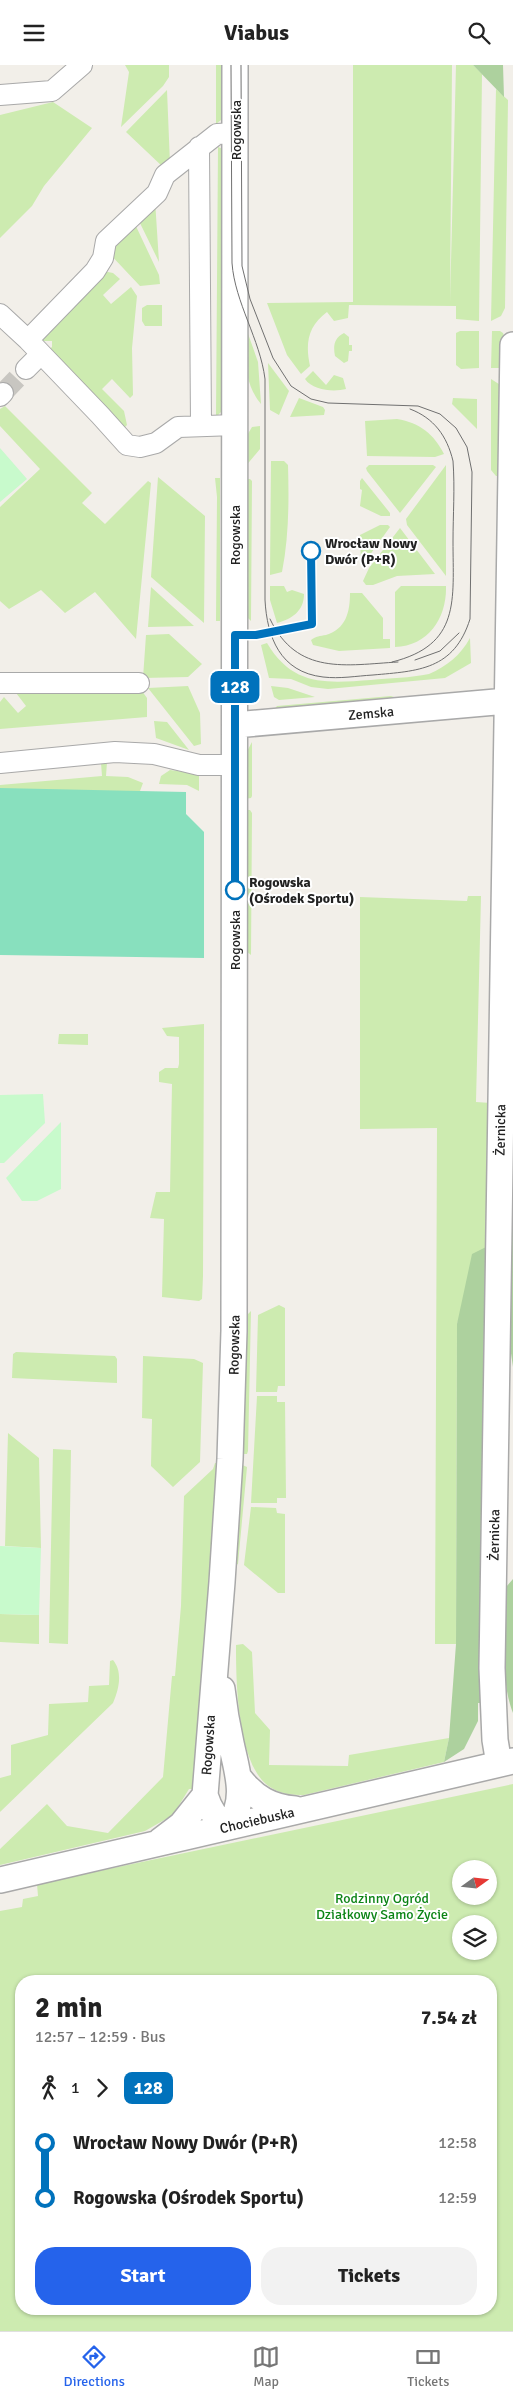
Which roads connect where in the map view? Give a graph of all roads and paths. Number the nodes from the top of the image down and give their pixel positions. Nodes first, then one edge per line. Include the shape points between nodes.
1 (82, 65) edge
2 (235, 65) edge
3 (0, 95) edge
4 (236, 133) junction
5 (199, 147) junction
6 (0, 314) edge
7 (513, 345) edge
8 (34, 347) junction
9 (26, 369) tunnel mouth
10 (235, 425) junction
11 (201, 426) junction
12 (0, 683) edge
13 (139, 683) dead end
14 (507, 701) junction
15 (235, 725) junction
16 (0, 763) edge
17 (235, 765) junction
18 (219, 1635) junction
19 (506, 1762) edge
20 (240, 1779) junction
21 (205, 1795) junction
22 (305, 1809) junction
23 (228, 1827) junction
24 (156, 1844) junction
25 (0, 1880) edge

1 - 3 street via 52,91
2 - 4 street, Rogowska
4 - 5 street via 217,134
4 - 10 street, Rogowska
5 - 8 street via 165,175 157,193 106,241 103,258 95,271
5 - 11 street
6 - 8 street
7 - 14 street, Żernicka
8 - 9 street
8 - 11 street via 127,445 140,447 156,443 178,427
10 - 11 street
10 - 15 street, Rogowska
12 - 13 street
14 - 15 street, Zemska
14 - 19 street, Żernicka via 492,1668 495,1740
15 - 17 street, Rogowska
16 - 17 street via 115,752 154,754 199,765
17 - 18 street, Rogowska via 234,1339
18 - 20 street, Rogowska via 223,1700
18 - 21 street, Rogowska
19 - 22 street, Chociebuska
20 - 22 street via 252,1794 262,1800 282,1808
20 - 23 street, Rogowska via 237,1811
21 - 23 street, Rogowska via 214,1816
21 - 24 street, Rogowska via 181,1825
22 - 23 street, Chociebuska
23 - 24 street, Chociebuska
24 - 25 street, Chociebuska

